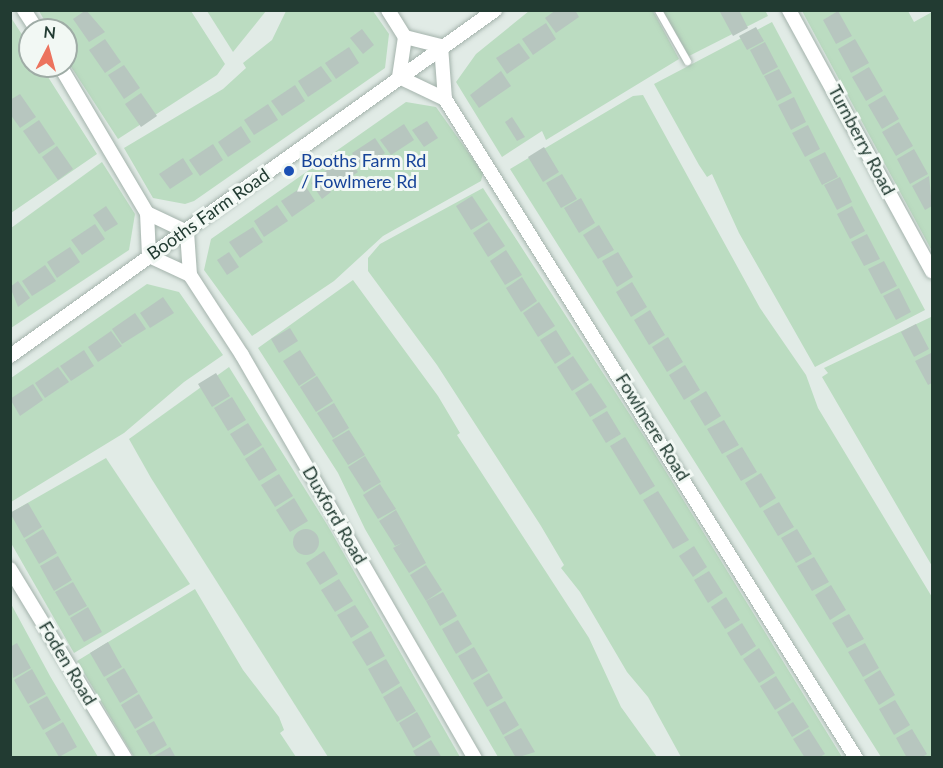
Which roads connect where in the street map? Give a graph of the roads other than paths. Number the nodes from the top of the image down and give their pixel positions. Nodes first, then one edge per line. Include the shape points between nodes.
1 (388, 10) edge
2 (658, 10) edge
3 (789, 10) edge
4 (494, 11) edge
5 (405, 37) junction
6 (441, 46) junction
7 (687, 61) dead end
8 (399, 77) junction
9 (67, 78) edge
10 (445, 99) junction
11 (147, 213) junction
12 (186, 232) junction
13 (149, 256) junction
14 (933, 271) edge
15 (190, 275) junction
16 (10, 356) edge
17 (10, 569) edge
18 (125, 758) edge
19 (475, 758) edge
20 (856, 758) edge

1 - 5 street
2 - 7 lane
3 - 14 street, Turnberry Road
4 - 6 street, Booths Farm Road
5 - 6 street
5 - 8 street
6 - 8 street, Booths Farm Road
6 - 10 street, Fowlmere Road
8 - 10 street
8 - 12 street, Booths Farm Road
9 - 11 street
10 - 20 street, Fowlmere Road
11 - 12 street
11 - 13 street
12 - 13 street, Booths Farm Road
12 - 15 street, Duxford Road
13 - 15 street
13 - 16 street, Booths Farm Road
15 - 19 street, Duxford Road via 242,354
17 - 18 street, Foden Road

